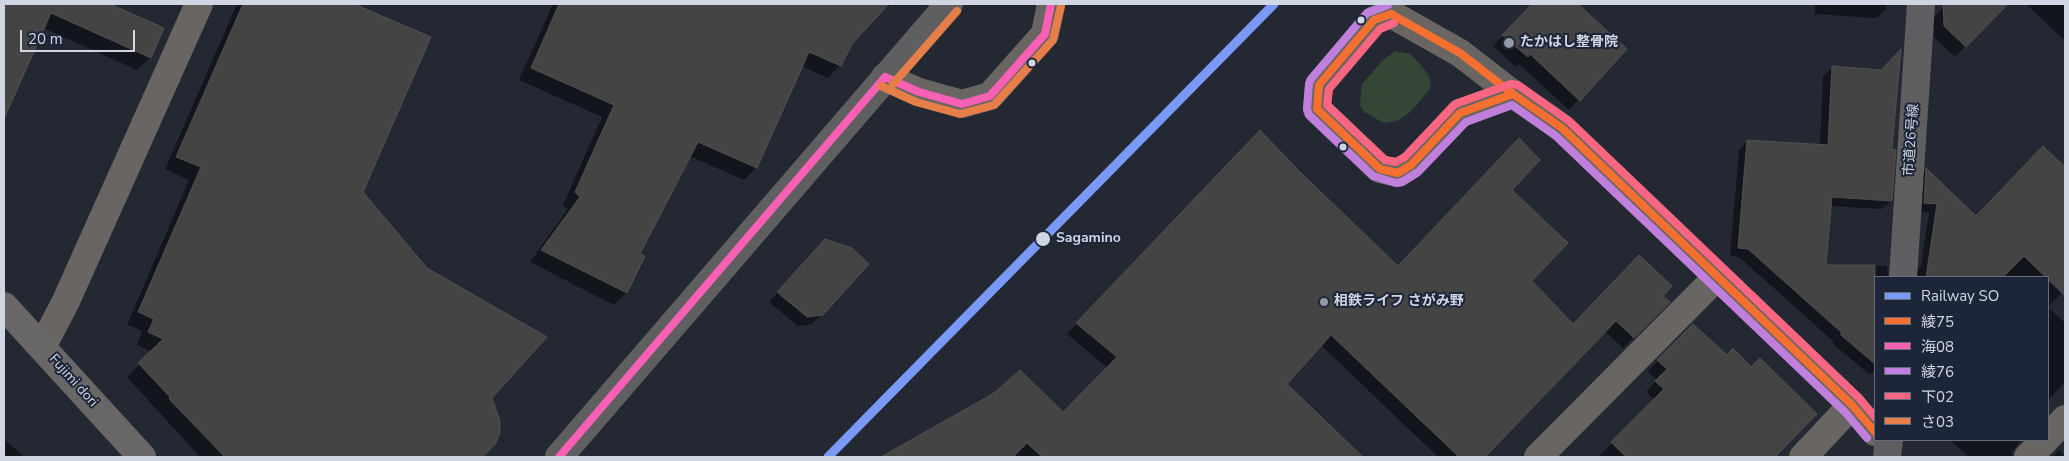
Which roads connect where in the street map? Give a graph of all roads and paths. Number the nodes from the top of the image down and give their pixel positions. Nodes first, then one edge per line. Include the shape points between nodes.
1 (199, 4) edge
2 (948, 4) edge
3 (1052, 4) edge
4 (1921, 4) edge
5 (885, 77) junction
6 (1513, 94) junction
7 (1903, 276) edge
8 (1717, 277) junction
9 (4, 306) edge
10 (42, 347) junction
11 (1852, 405) junction
12 (2065, 419) edge
13 (1874, 430) edge
14 (2049, 436) edge
15 (2044, 441) edge
16 (142, 457) edge
17 (559, 457) edge
18 (1538, 457) edge
19 (1803, 457) edge
20 (2028, 457) edge

1 - 10 street via 66,301
2 - 5 street
3 - 5 street via 1045,34 990,96 962,104 919,92
4 - 7 street, 市道26号線
5 - 17 street
6 - 6 street via 1460,112 1411,165 1398,173 1380,170 1317,108 1319,85 1374,20 1392,14 1460,53
6 - 8 street via 1562,128
8 - 11 street
8 - 18 street
9 - 10 main road, Fujimi dori
10 - 16 main road, Fujimi dori
11 - 13 street
11 - 19 street
12 - 14 street
15 - 20 street

